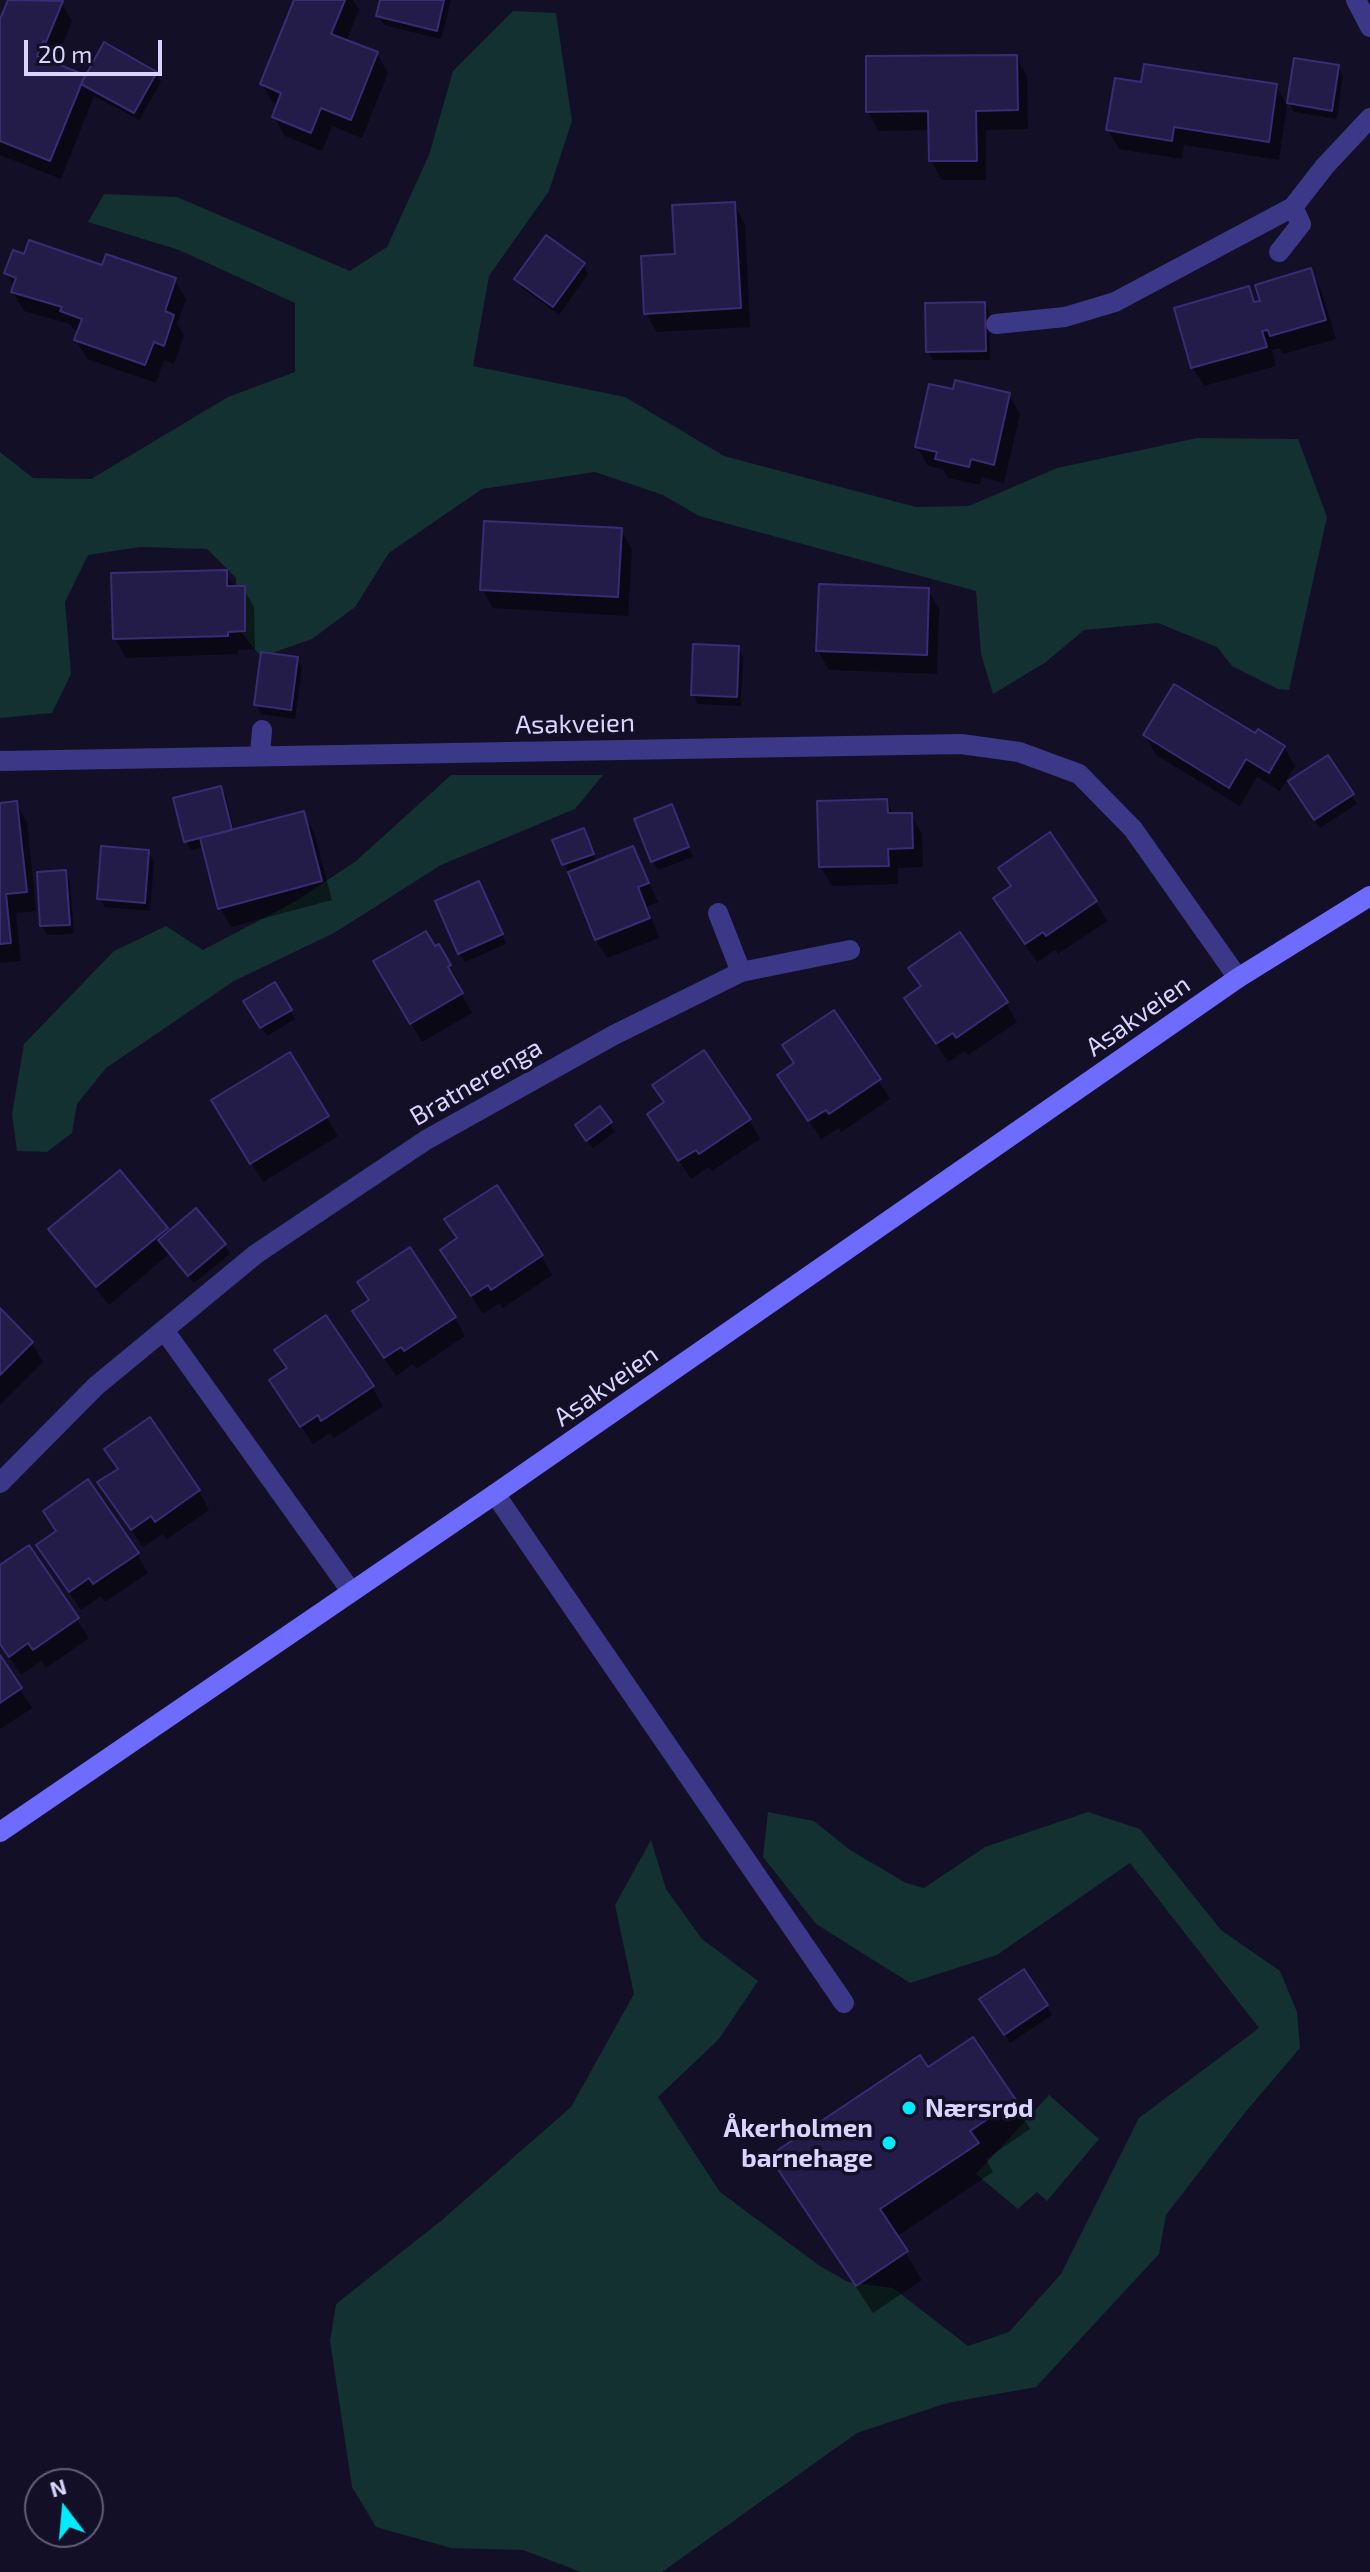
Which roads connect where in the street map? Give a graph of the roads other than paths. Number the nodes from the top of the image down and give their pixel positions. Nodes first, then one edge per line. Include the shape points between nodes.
1 (1356, 0) edge
2 (1370, 27) edge
3 (1370, 118) edge
4 (1293, 207) junction
5 (1279, 252) dead end
6 (996, 324) dead end
7 (262, 730) dead end
8 (260, 756) junction
9 (0, 761) edge
10 (1370, 896) edge
11 (718, 913) dead end
12 (850, 950) dead end
13 (741, 972) junction
14 (1238, 978) junction
15 (164, 1330) junction
16 (0, 1483) edge
17 (495, 1494) junction
18 (351, 1591) junction
19 (0, 1832) edge
20 (844, 2003) dead end

1 - 2 street
3 - 4 street
4 - 5 street via 1301,224
4 - 6 street via 1115,302 1065,317
7 - 8 street
8 - 9 street, Asakveien
8 - 14 street, Asakveien via 961,744 1019,752 1079,774 1133,829
10 - 14 main road, Asakveien
11 - 13 street
12 - 13 street, Bratnerenga
13 - 15 street, Bratnerenga via 614,1035 426,1140 256,1254
14 - 17 main road, Asakveien
15 - 16 street, Bratnerenga via 96,1386
15 - 18 street
17 - 18 main road, Asakveien
17 - 20 street
18 - 19 main road, Asakveien

